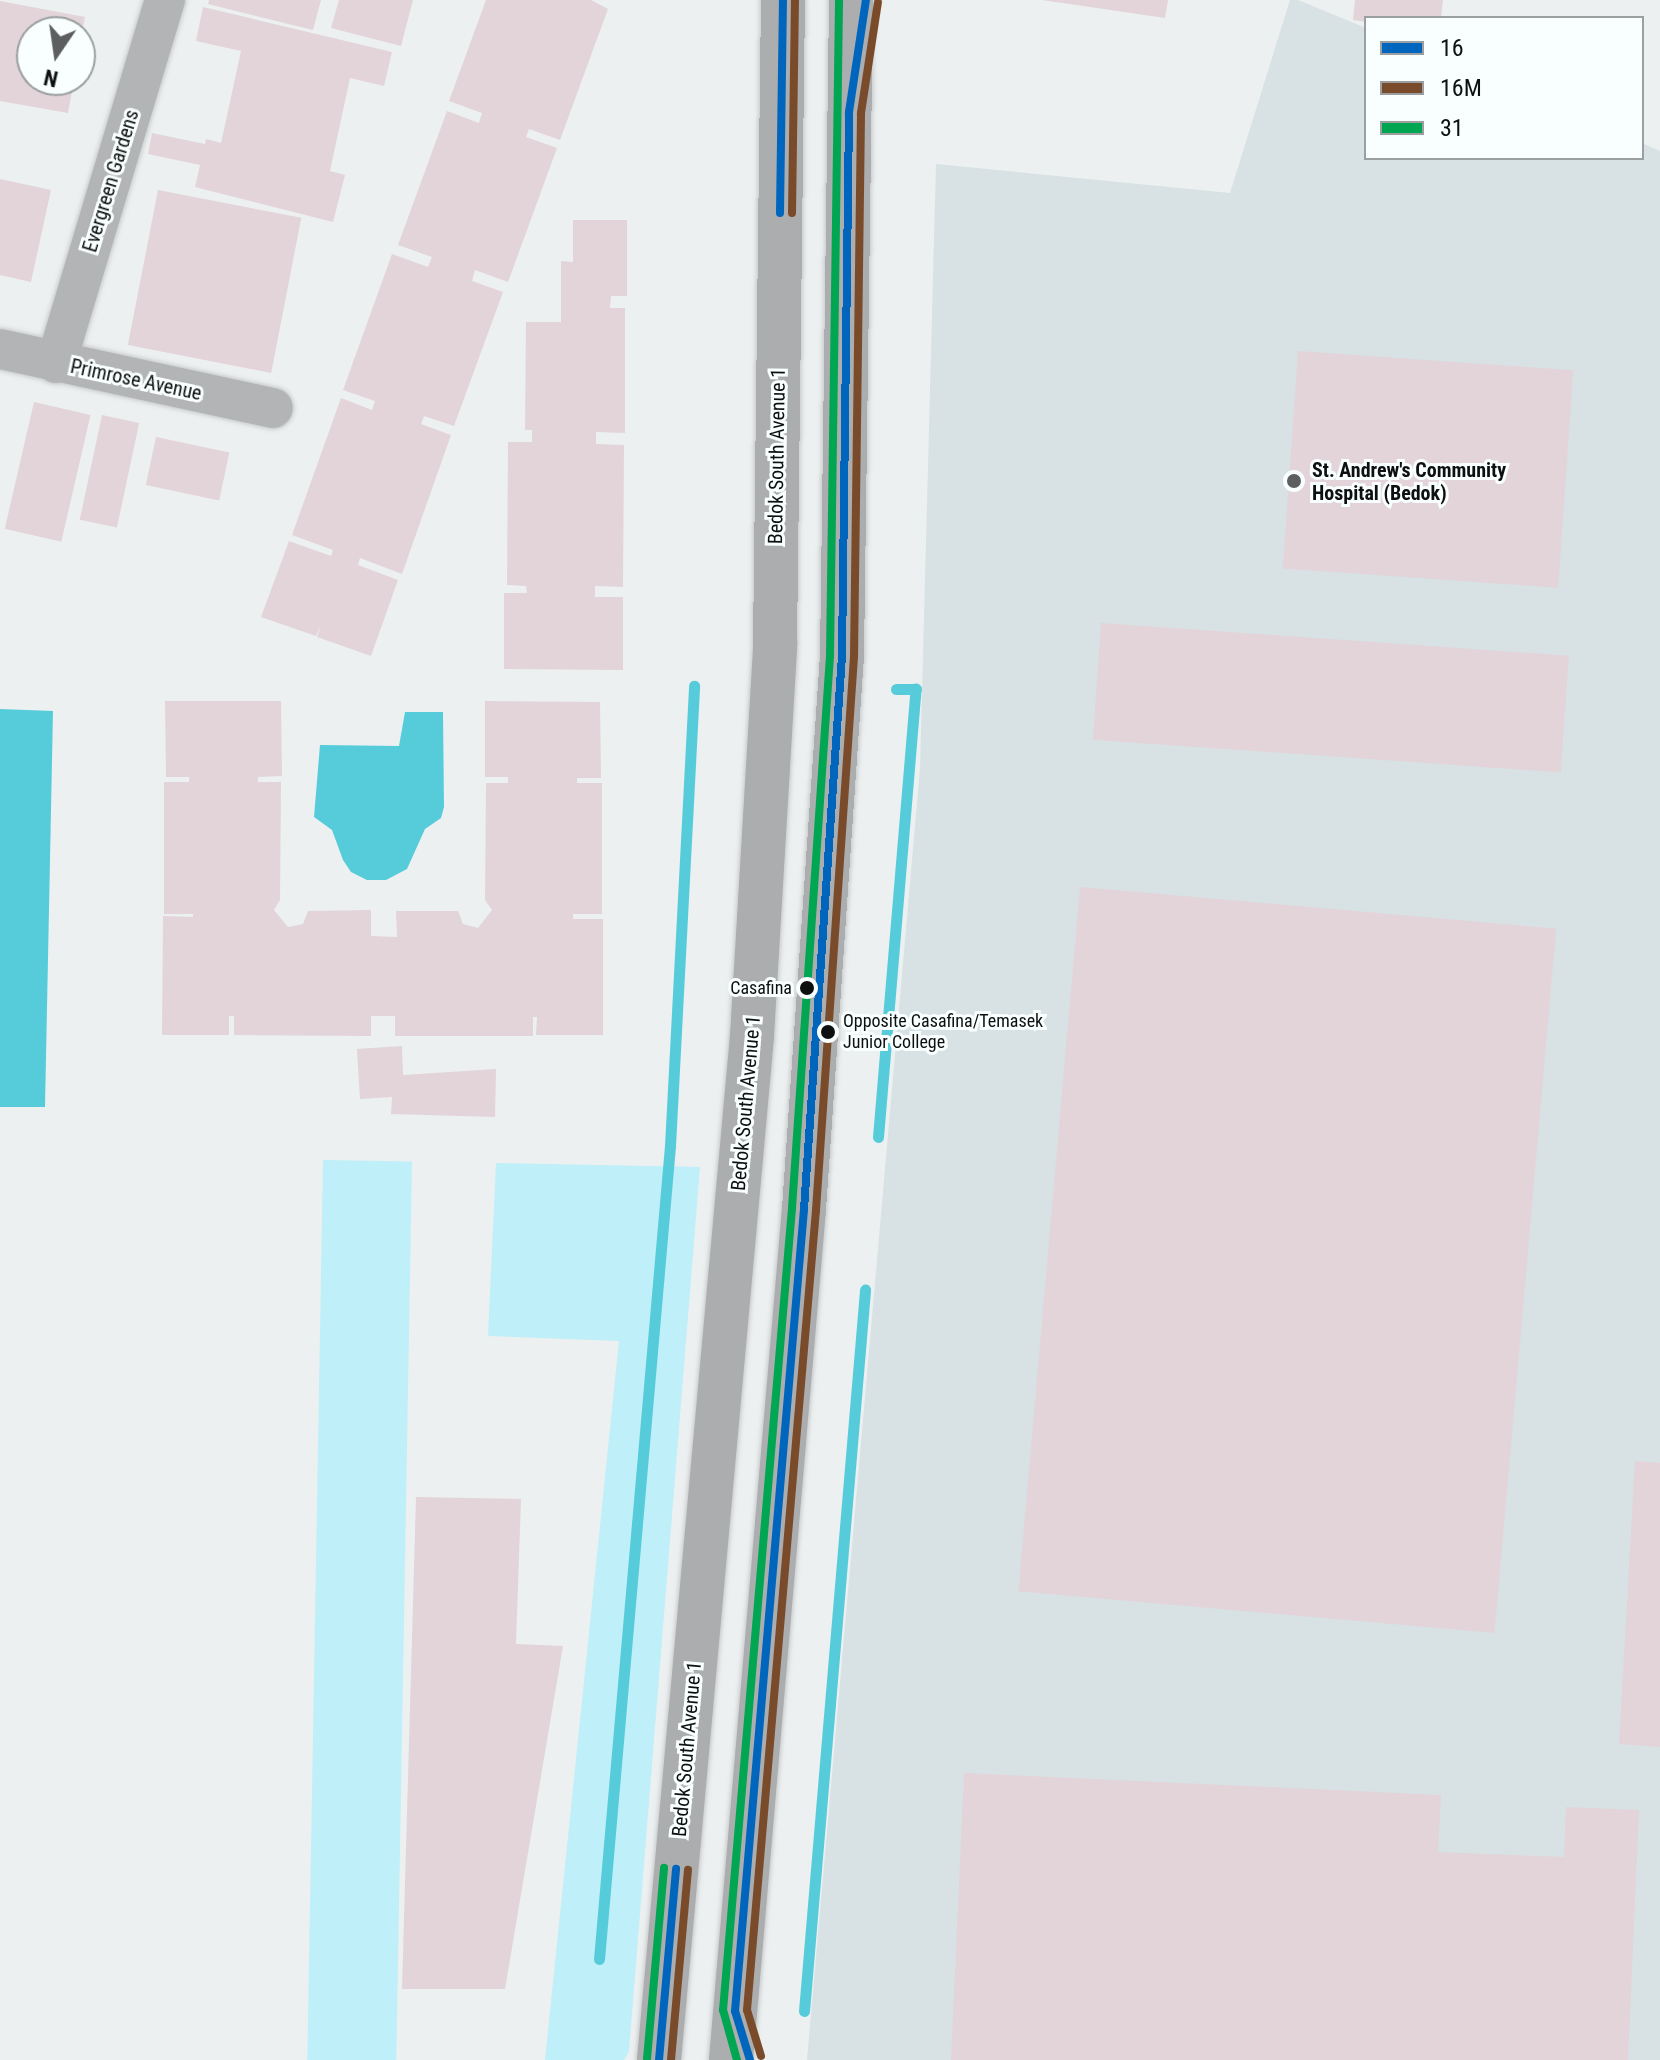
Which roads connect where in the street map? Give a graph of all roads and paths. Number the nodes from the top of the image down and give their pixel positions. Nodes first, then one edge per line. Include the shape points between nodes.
1 (165, 0) edge
2 (783, 0) edge
3 (851, 0) edge
4 (866, 0) edge
5 (849, 112) junction
6 (0, 349) edge
7 (56, 363) junction
8 (273, 408) dead end
9 (735, 2011) junction
10 (658, 2058) edge
11 (731, 2060) edge
12 (750, 2060) edge

1 - 7 street, Evergreen Gardens
2 - 10 main road, Bedok South Avenue 1 via 775,644 752,1036
3 - 5 main road
4 - 5 main road
5 - 9 main road via 842,656 804,1209
6 - 7 street, Primrose Avenue
7 - 8 street, Primrose Avenue
9 - 11 main road
9 - 12 main road

